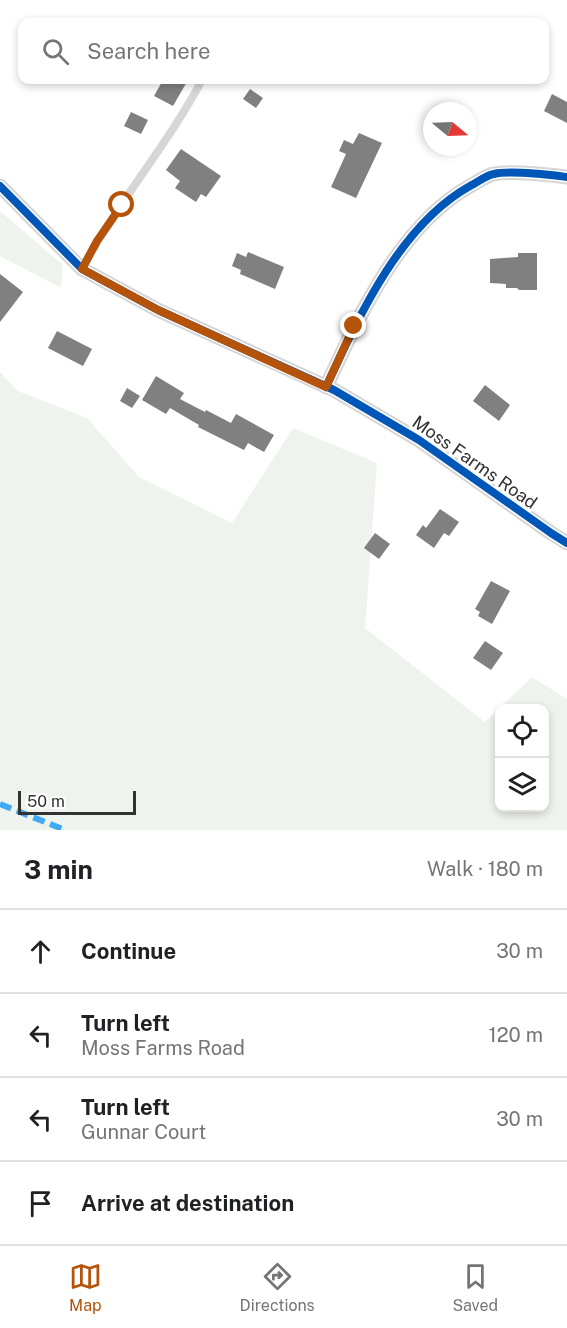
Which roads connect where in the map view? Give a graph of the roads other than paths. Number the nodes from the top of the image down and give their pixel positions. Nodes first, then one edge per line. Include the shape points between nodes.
1 (200, 84) edge
2 (567, 177) edge
3 (0, 186) edge
4 (82, 269) junction
5 (326, 387) junction
6 (567, 543) edge

1 - 4 lane
2 - 5 street via 494,174 456,194 418,226 354,326
3 - 4 street, Moss Farms Road
4 - 5 street, Moss Farms Road via 158,310
5 - 6 street, Moss Farms Road via 419,440

